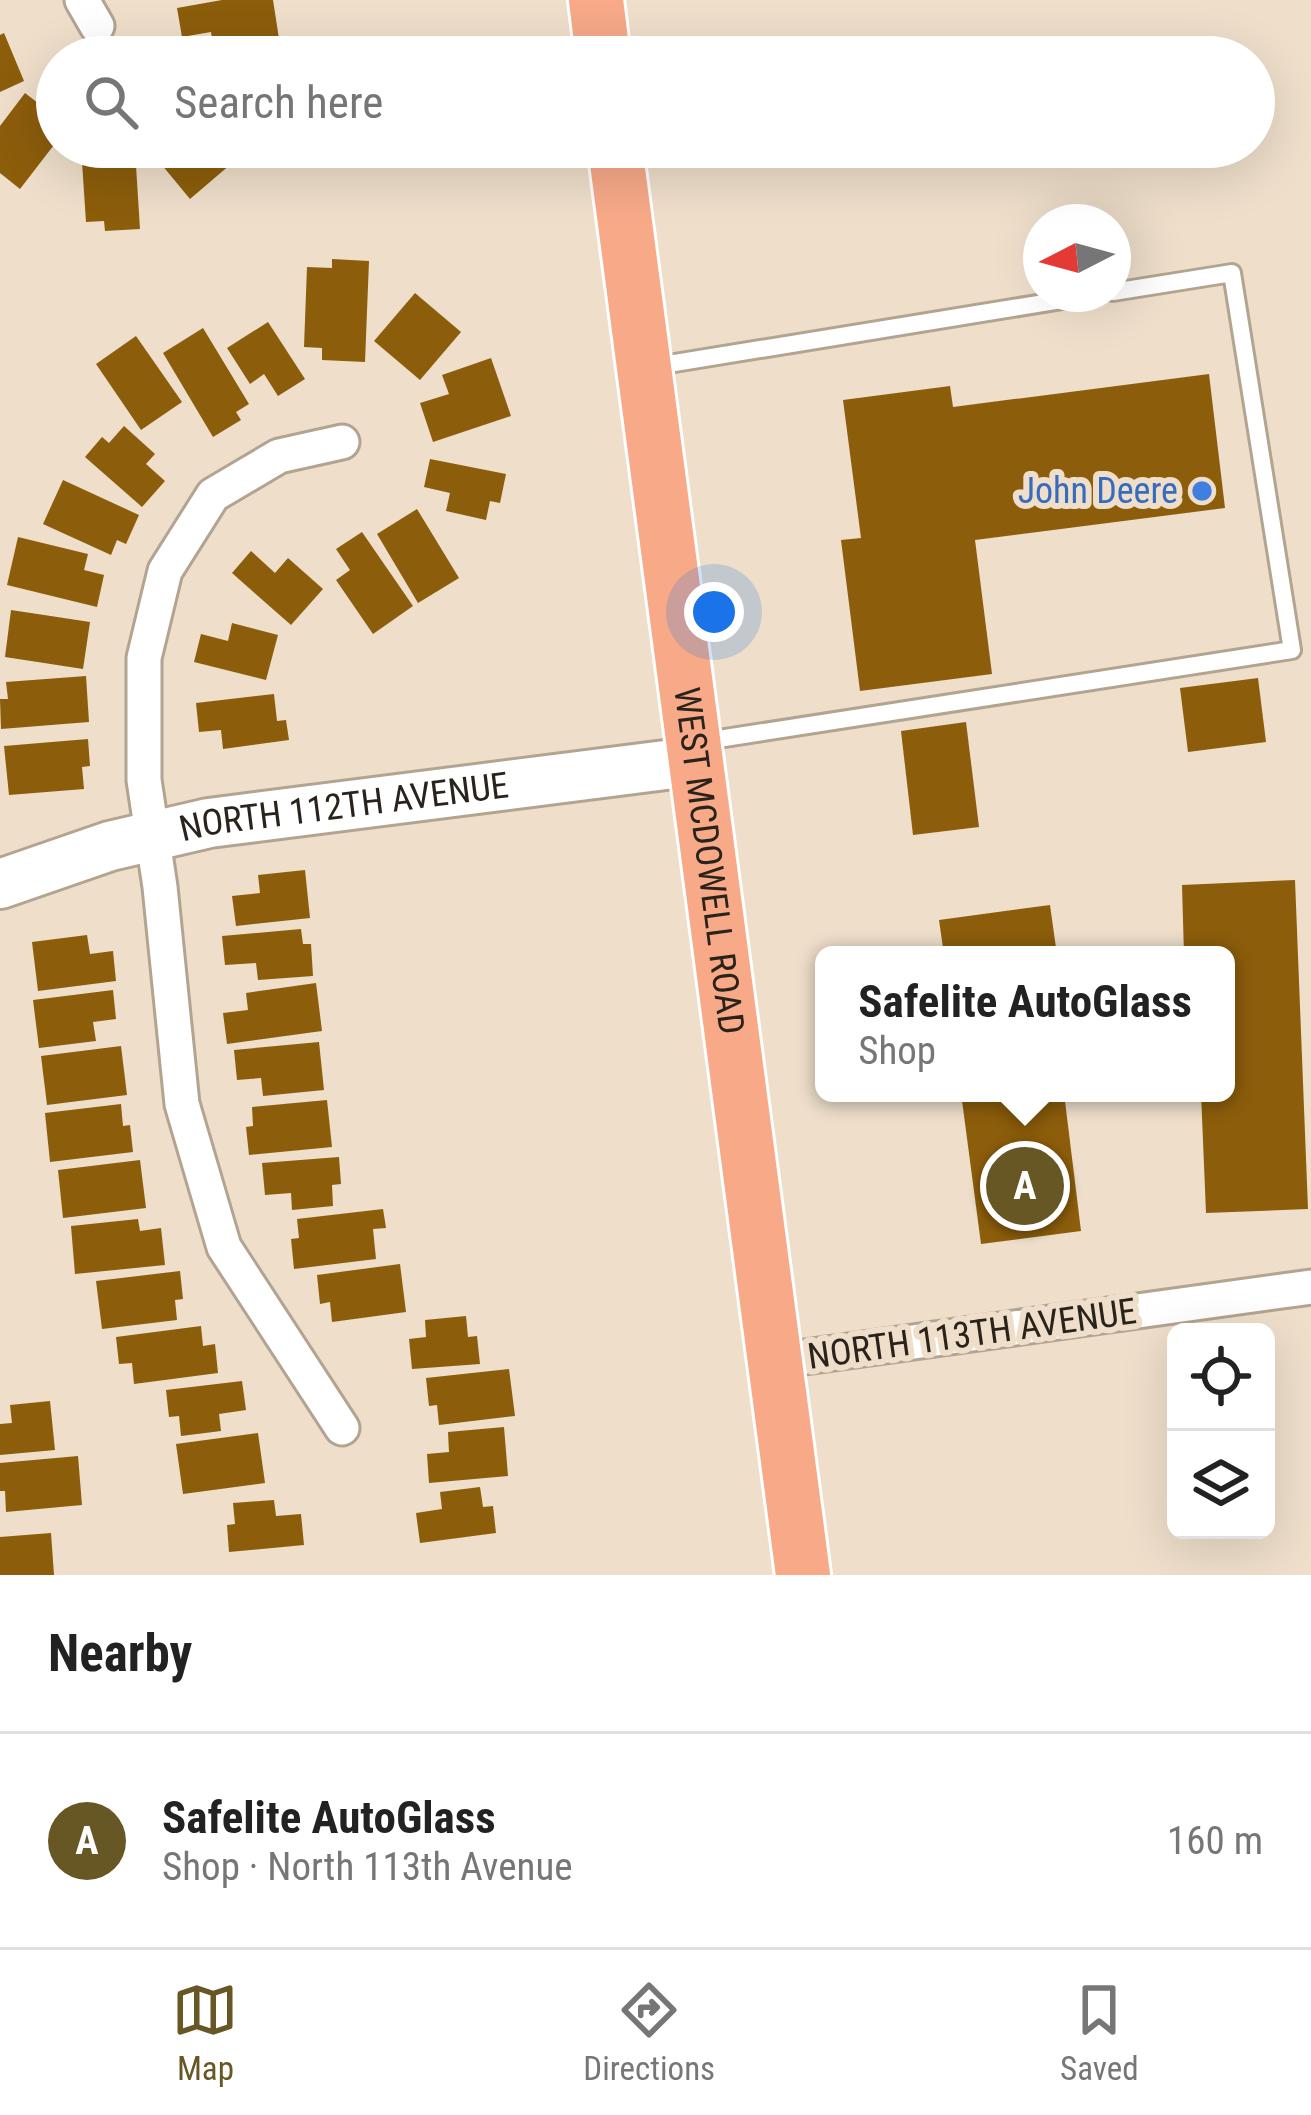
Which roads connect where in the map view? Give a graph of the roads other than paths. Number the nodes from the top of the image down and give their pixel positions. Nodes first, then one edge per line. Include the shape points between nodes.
1 (596, 0) edge
2 (600, 36) edge
3 (618, 168) edge
4 (1131, 289) edge
5 (1023, 306) edge
6 (643, 368) junction
7 (342, 442) dead end
8 (696, 752) junction
9 (153, 836) junction
10 (0, 884) edge
11 (1311, 1287) edge
12 (776, 1361) junction
13 (342, 1428) dead end
14 (803, 1575) edge

1 - 2 main road
3 - 6 main road, WEST MCDOWELL ROAD
4 - 8 lane via 1232,273 1292,650
5 - 6 lane
6 - 8 main road, WEST MCDOWELL ROAD
7 - 9 street via 279,456 213,495 164,572 144,658 144,780
8 - 9 street, NORTH 112TH AVENUE
8 - 12 main road, WEST MCDOWELL ROAD
9 - 10 street, NORTH 112TH AVENUE
9 - 13 street via 182,1104 224,1247
11 - 12 street, NORTH 113TH AVENUE
12 - 14 main road, WEST MCDOWELL ROAD

